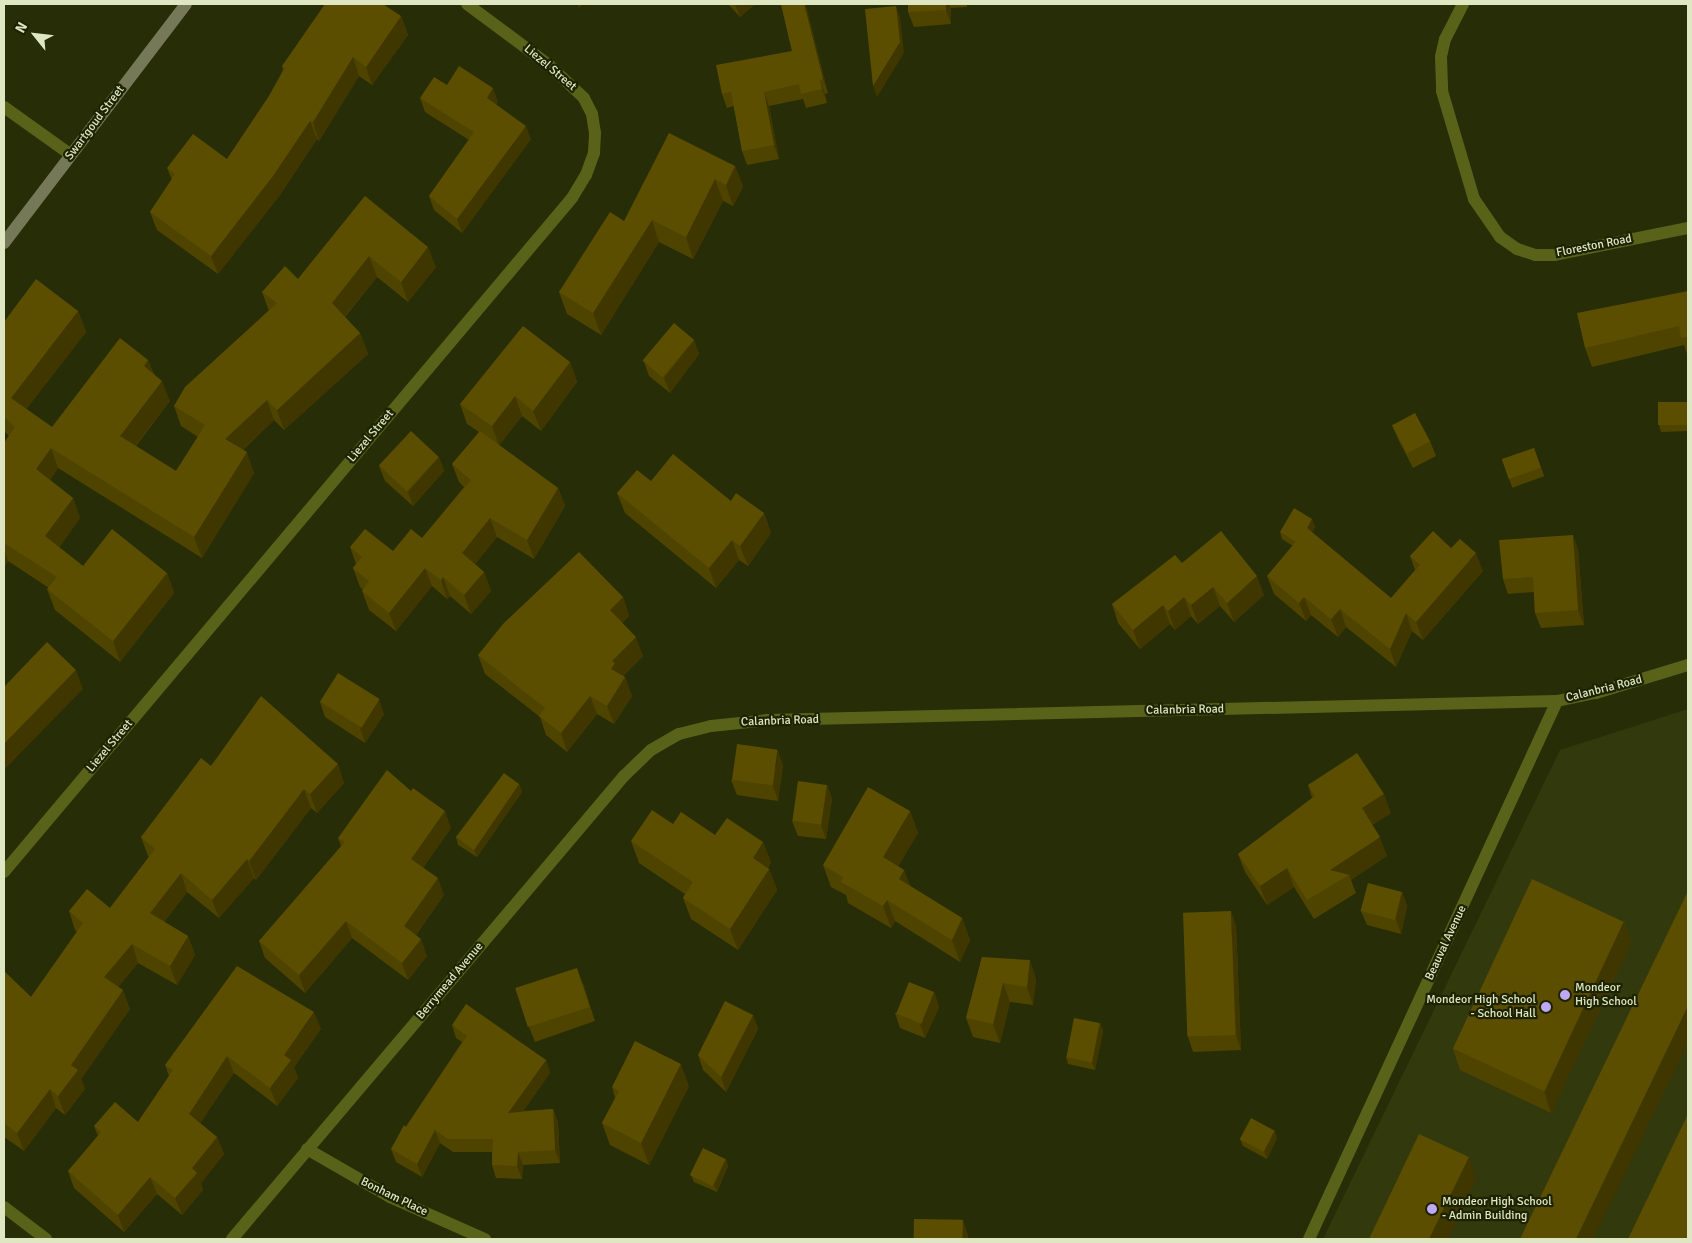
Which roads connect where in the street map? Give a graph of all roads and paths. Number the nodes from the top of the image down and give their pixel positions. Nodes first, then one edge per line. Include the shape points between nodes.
1 (186, 4) edge
2 (467, 4) edge
3 (1463, 4) edge
4 (4, 107) edge
5 (71, 155) junction
6 (1688, 228) edge
7 (4, 243) edge
8 (1688, 665) edge
9 (1557, 701) junction
10 (679, 734) joint
11 (4, 872) edge
12 (307, 1150) junction
13 (4, 1207) edge
14 (46, 1239) edge
15 (232, 1239) edge
16 (485, 1239) edge
17 (1309, 1239) edge

1 - 5 street, Swartgoud Street
2 - 11 street, Liezel Street via 549,65 584,98 596,133 594,153 586,175 572,198
3 - 6 street, Floreston Road via 1445,39 1440,74 1446,110 1474,199 1486,221 1517,249 1535,255 1554,255
4 - 5 street
5 - 7 street, Swartgoud Street
8 - 9 street, Calanbria Road via 1596,693
9 - 10 street, Calanbria Road via 768,720 712,726
9 - 17 street, Beauval Avenue
10 - 12 street, Berrymead Avenue via 652,750 624,776
12 - 15 street, Berrymead Avenue
12 - 16 street, Bonham Place via 390,1197
13 - 14 street

